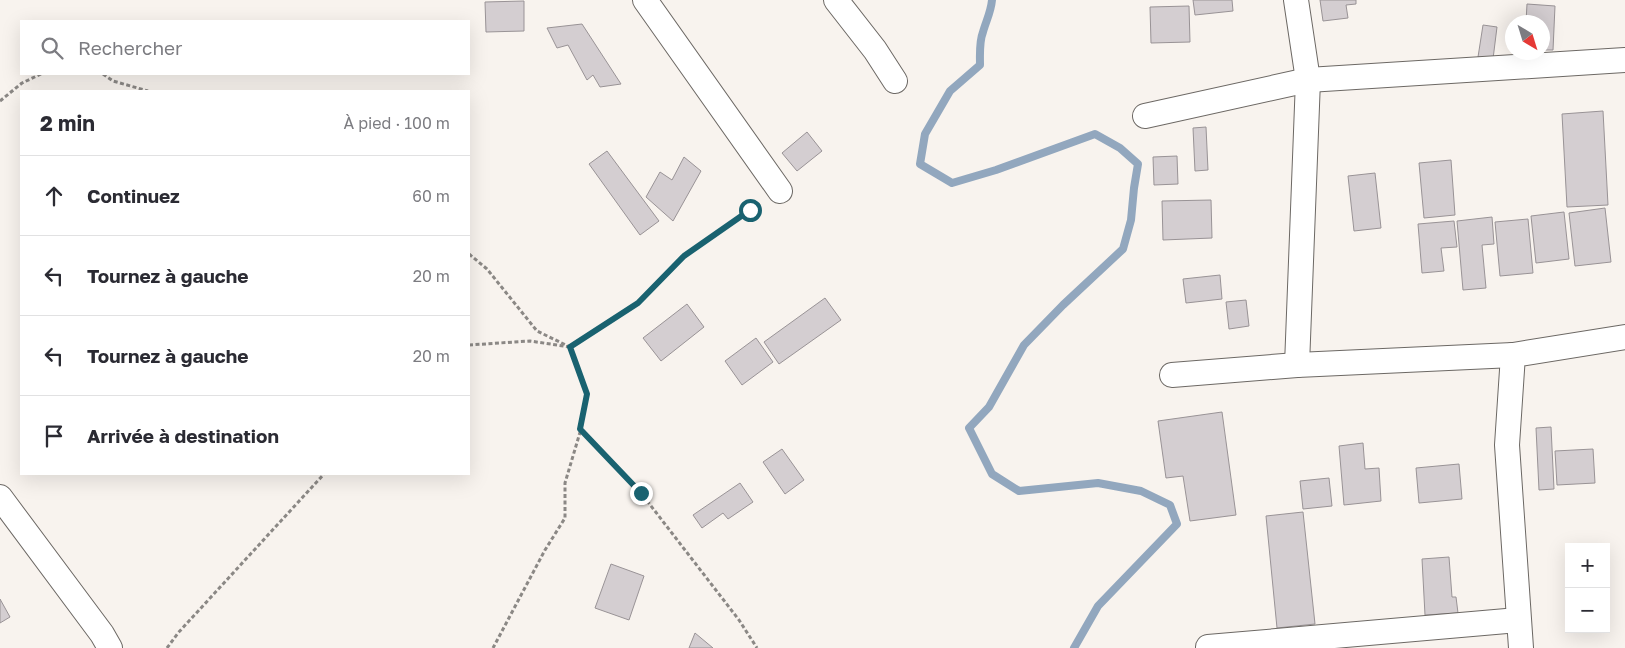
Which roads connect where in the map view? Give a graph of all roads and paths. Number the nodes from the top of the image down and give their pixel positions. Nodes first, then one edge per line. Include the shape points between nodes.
1 (645, 0) edge
2 (836, 0) edge
3 (1296, 0) edge
4 (1625, 60) edge
5 (39, 75) edge
6 (104, 75) edge
7 (1308, 80) junction
8 (896, 81) dead end
9 (144, 90) edge
10 (0, 100) edge
11 (1145, 116) dead end
12 (780, 191) joint
13 (470, 255) edge
14 (1625, 337) edge
15 (470, 345) edge
16 (570, 347) junction
17 (1513, 355) junction
18 (1296, 365) junction
19 (1172, 375) dead end
20 (580, 429) junction
21 (323, 475) edge
22 (0, 497) edge
23 (1518, 620) junction
24 (1208, 646) dead end
25 (110, 648) edge
26 (167, 648) edge
27 (493, 648) edge
28 (757, 648) edge
29 (1521, 648) edge

1 - 12 street
2 - 8 street
3 - 7 street
4 - 7 street
5 - 10 path
6 - 9 path via 113,81
7 - 11 street
7 - 18 street
12 - 16 path via 684,256 638,303
13 - 16 path via 487,269 537,330
14 - 17 street
15 - 16 path via 530,341
16 - 20 path via 587,394
17 - 18 street
17 - 23 street via 1507,445
18 - 19 street
20 - 27 path via 565,483 565,518
20 - 28 path via 641,493 740,620
21 - 26 path
22 - 25 street
23 - 24 street
23 - 29 street

